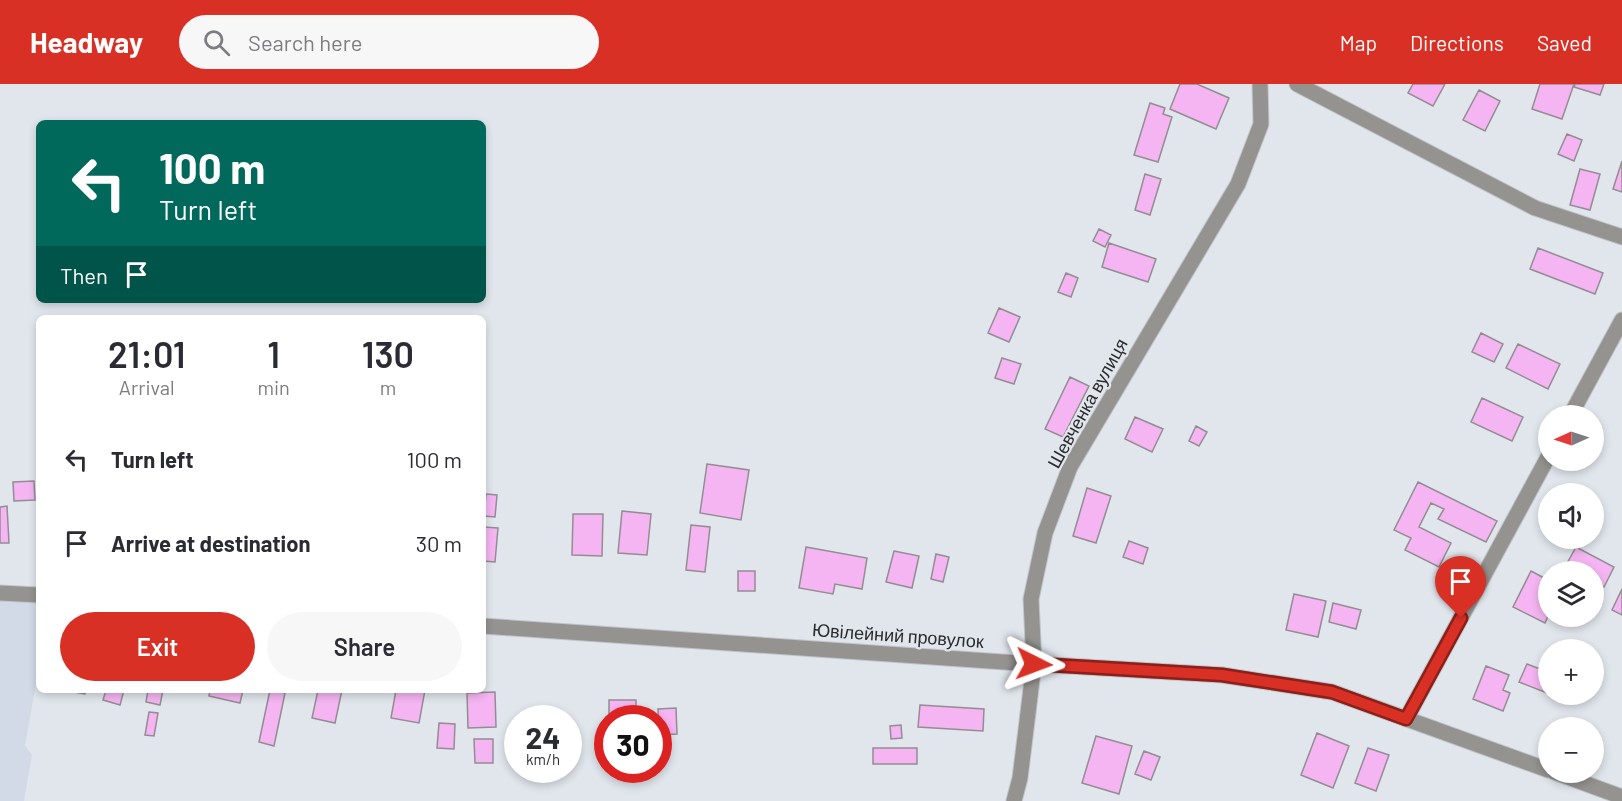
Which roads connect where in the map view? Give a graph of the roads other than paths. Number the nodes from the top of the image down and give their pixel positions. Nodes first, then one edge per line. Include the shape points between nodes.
1 (1260, 84) edge
2 (1298, 84) edge
3 (1622, 237) edge
4 (1622, 320) edge
5 (1576, 405) edge
6 (1540, 471) edge
7 (0, 592) edge
8 (36, 595) edge
9 (486, 626) edge
10 (1034, 664) junction
11 (1406, 719) junction
12 (1538, 766) edge
13 (1584, 783) edge
14 (1622, 797) edge
15 (1014, 801) edge

1 - 10 street, Шевченка вулиця via 1261,124 1238,184 1070,467 1046,533 1031,598
2 - 3 street via 1535,208
4 - 5 street
6 - 11 street
7 - 8 street
9 - 10 street, Ювілейний провулок
10 - 11 street, Ювілейний провулок via 1222,675 1332,692
10 - 15 street, Шевченка вулиця
11 - 12 street, Ювілейний провулок
13 - 14 street

